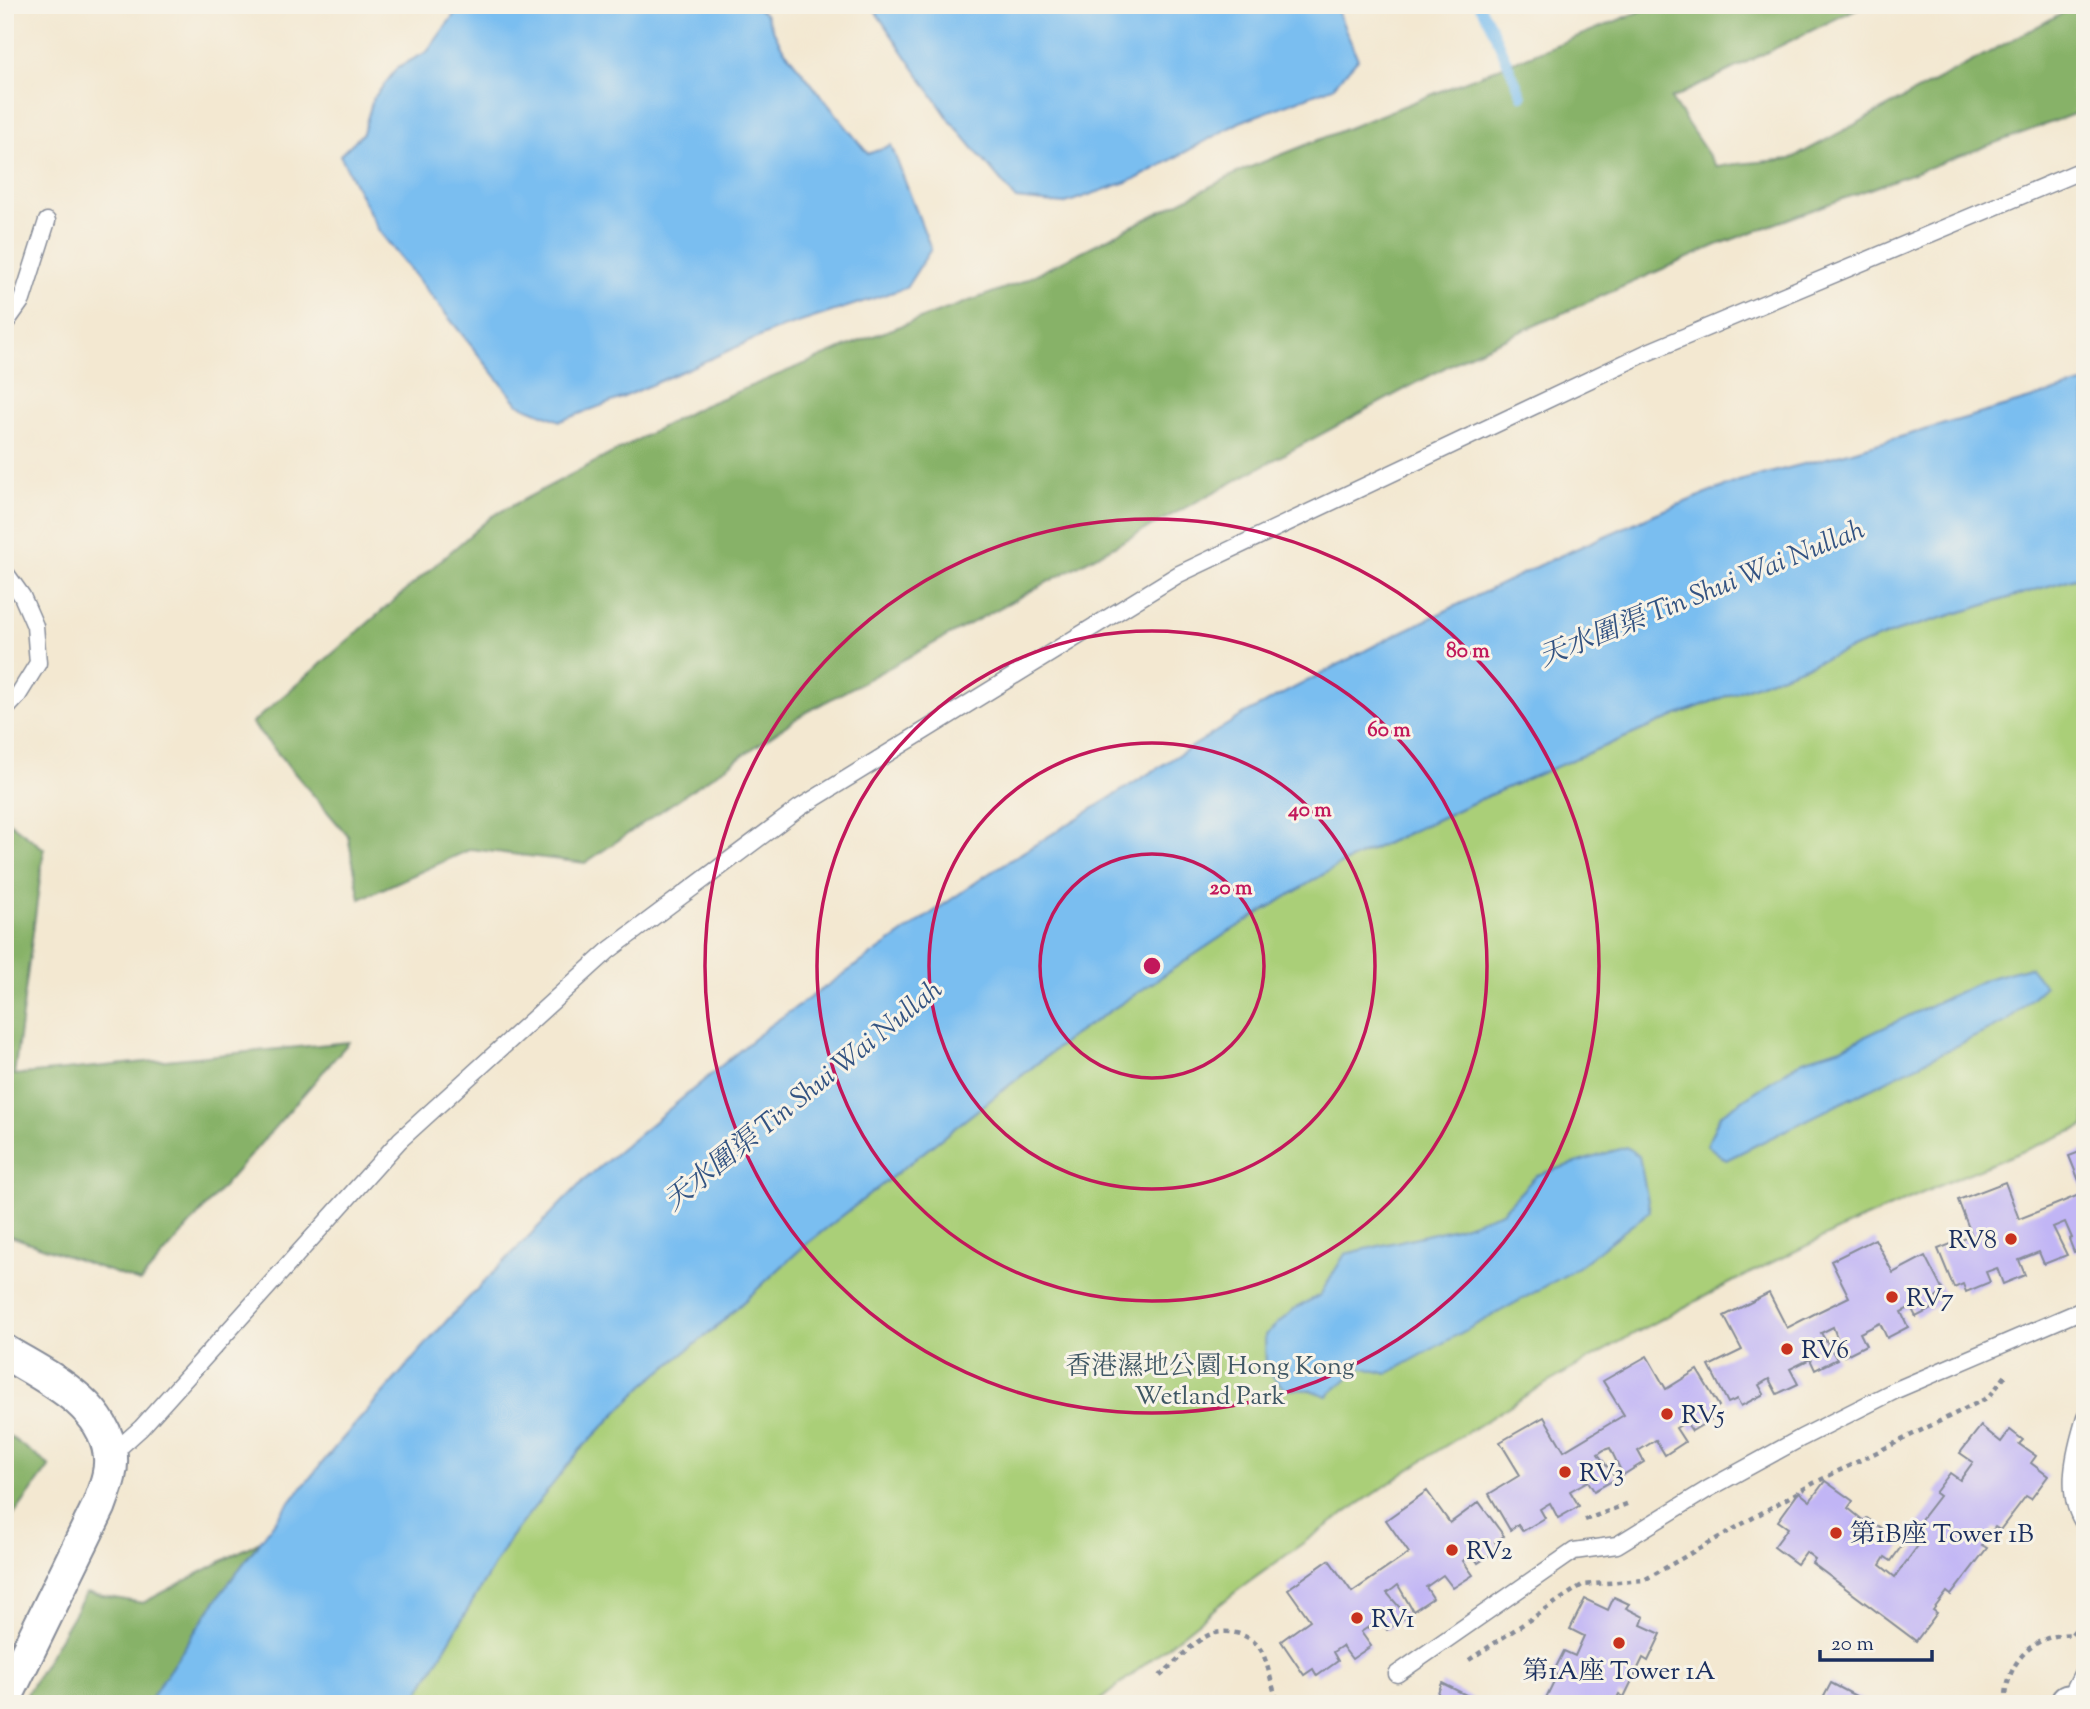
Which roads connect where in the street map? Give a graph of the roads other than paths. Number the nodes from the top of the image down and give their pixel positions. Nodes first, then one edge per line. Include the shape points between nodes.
1 (2085, 169) edge
2 (47, 221) dead end
3 (5, 324) edge
4 (5, 572) edge
5 (5, 710) edge
6 (2085, 1309) edge
7 (5, 1352) edge
8 (2085, 1418) edge
9 (111, 1455) junction
10 (2085, 1525) edge
11 (2085, 1668) edge
12 (1397, 1674) dead end
13 (5, 1698) edge
14 (2068, 1703) edge

1 - 9 lane via 1646,353 1179,575 799,808 608,951 400,1140 141,1428
2 - 3 lane via 22,300
4 - 5 lane via 35,626 38,663
6 - 12 lane via 1896,1390 1708,1489 1617,1545 1574,1551
7 - 9 street via 64,1388 90,1410 104,1430
8 - 10 lane via 2076,1446 2072,1492
9 - 13 street via 99,1506
11 - 14 lane

